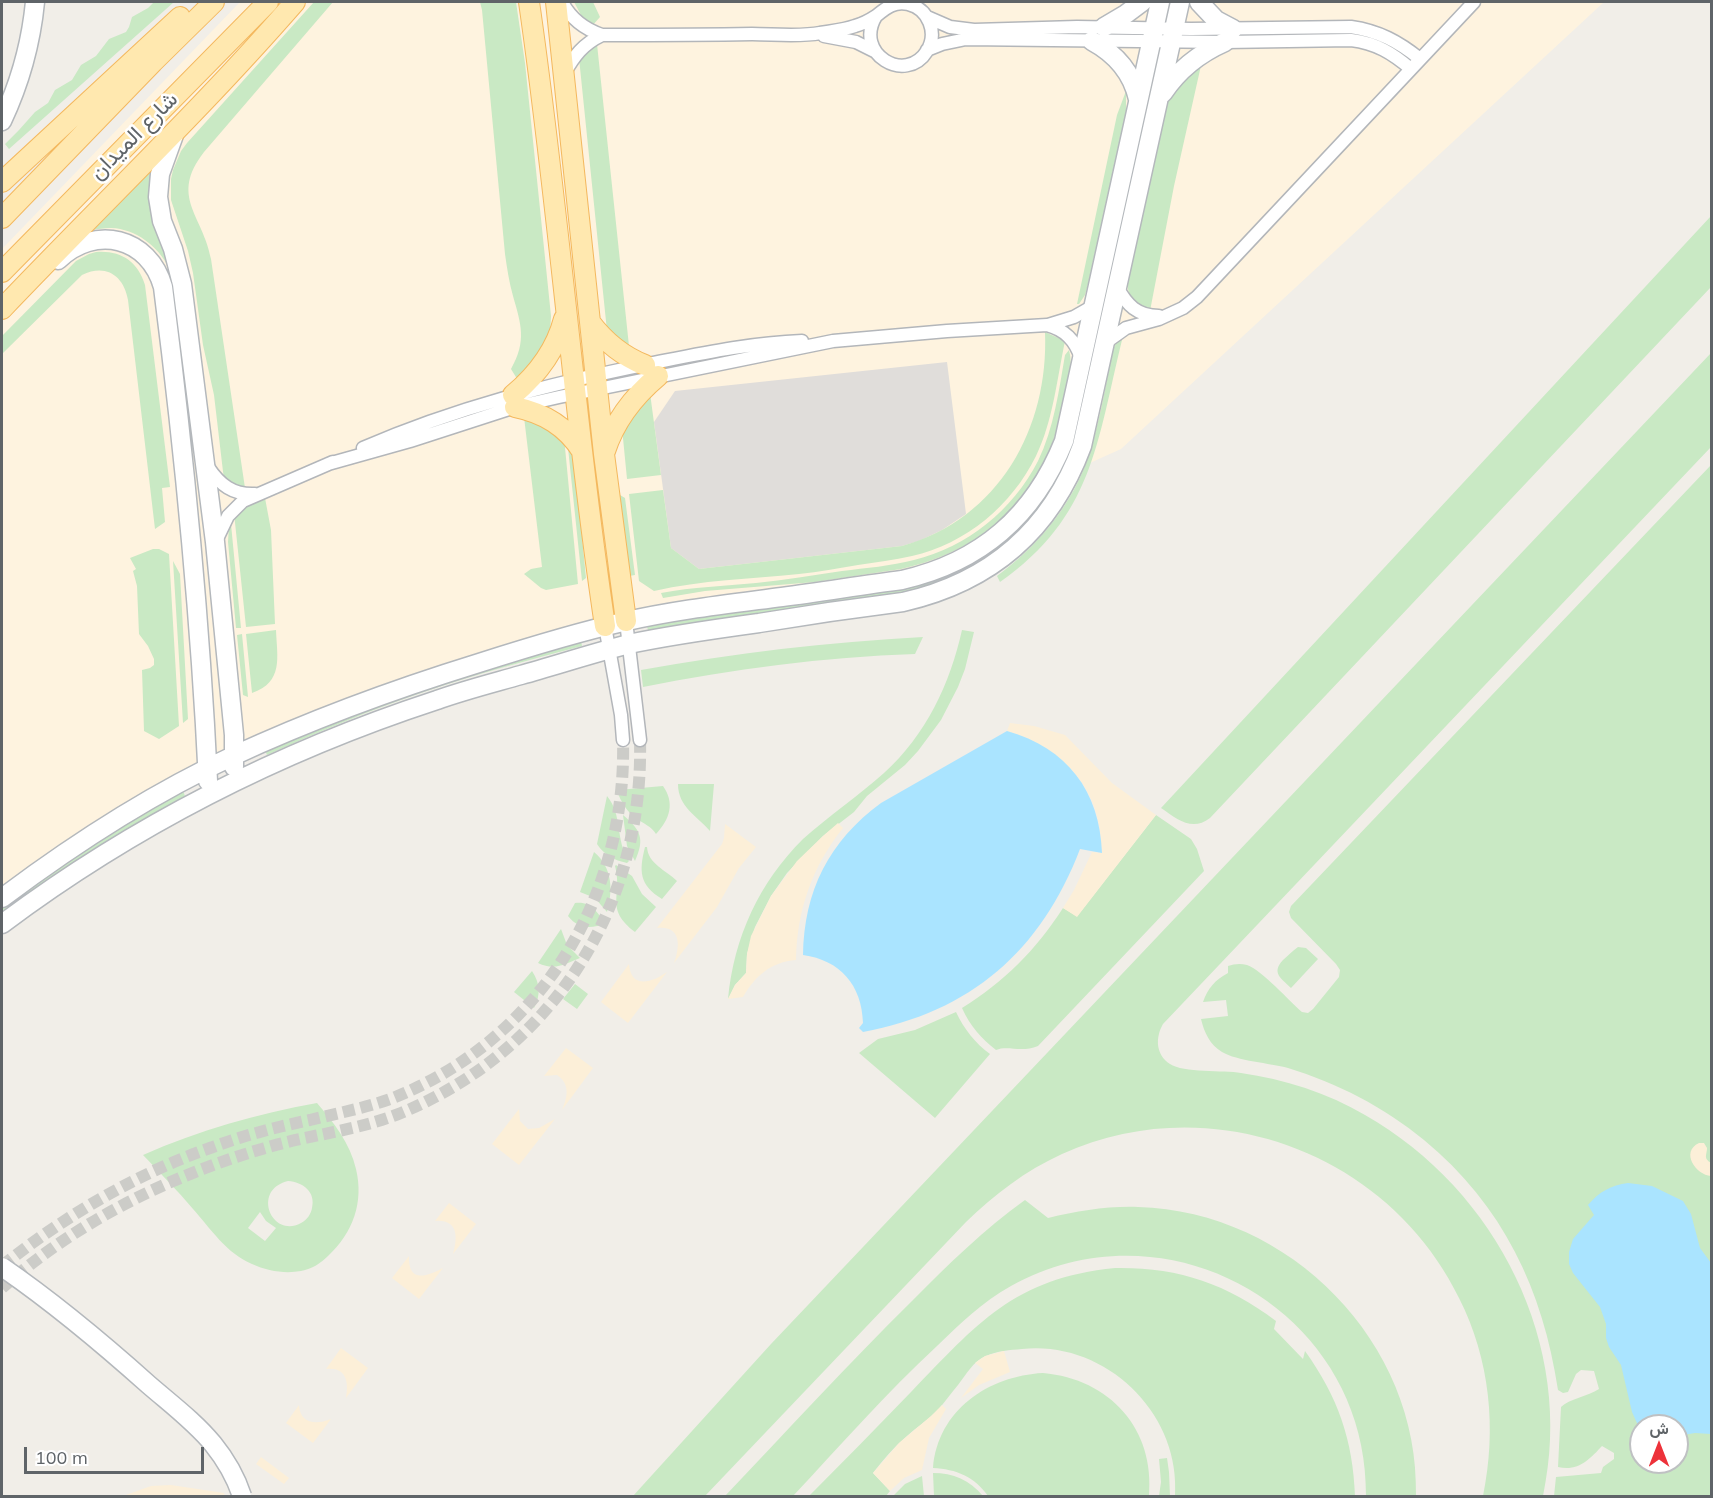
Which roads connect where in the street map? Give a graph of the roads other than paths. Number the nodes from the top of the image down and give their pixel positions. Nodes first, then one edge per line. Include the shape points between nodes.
1 (35, 2) edge
2 (198, 2) edge
3 (214, 2) edge
4 (268, 2) edge
5 (295, 2) edge
6 (529, 2) edge
7 (556, 2) edge
8 (562, 2) edge
9 (1142, 2) edge
10 (1160, 2) edge
11 (1180, 2) edge
12 (1199, 2) edge
13 (1474, 2) edge
14 (876, 16) junction
15 (927, 17) junction
16 (1104, 27) junction
17 (817, 34) junction
18 (602, 35) junction
19 (1153, 35) junction
20 (1173, 35) junction
21 (1229, 36) junction
22 (1092, 41) junction
23 (927, 50) junction
24 (874, 51) junction
25 (1420, 59) junction
26 (1411, 69) junction
27 (564, 75) junction
28 (1138, 100) junction
29 (1158, 102) junction
30 (2, 121) edge
31 (176, 130) junction
32 (2, 182) edge
33 (2, 218) edge
34 (2, 272) edge
35 (1117, 287) junction
36 (15, 295) junction
37 (1095, 304) junction
38 (2, 309) edge
39 (566, 313) junction
40 (1167, 315) junction
41 (590, 322) junction
42 (1047, 326) junction
43 (1105, 343) junction
44 (1082, 362) junction
45 (651, 370) junction
46 (596, 381) junction
47 (575, 386) junction
48 (514, 401) junction
49 (583, 454) junction
50 (604, 454) junction
51 (206, 465) junction
52 (256, 494) junction
53 (215, 542) junction
54 (626, 621) junction
55 (605, 626) junction
56 (619, 647) junction
57 (623, 740) tunnel mouth
58 (640, 740) tunnel mouth
59 (234, 756) junction
60 (207, 769) junction
61 (234, 782) junction
62 (208, 795) junction
63 (2, 898) edge
64 (2, 924) edge
65 (2, 1267) edge
66 (242, 1497) edge

1 - 30 street via 26,55
2 - 32 main road
3 - 33 main road, شارع الميدان
4 - 34 main road, شارع الميدان
5 - 31 main road
6 - 39 main road
7 - 27 main road
8 - 18 street via 578,23
9 - 16 street
10 - 19 street
11 - 20 street
12 - 21 street
13 - 25 street
14 - 15 street via 900,3 917,8
14 - 17 street via 856,26
14 - 24 street via 869,33
15 - 16 street via 966,29
15 - 23 street via 932,37
16 - 19 street
17 - 18 street
17 - 24 street via 856,42
18 - 27 street via 579,51
19 - 20 street
19 - 22 street
19 - 28 street
20 - 21 street
20 - 29 street
21 - 25 street via 1294,27 1351,27 1388,37
21 - 26 street via 1362,41 1383,48
21 - 29 street via 1189,64 1171,81
22 - 23 street via 966,39
22 - 28 street via 1124,67
23 - 24 street via 914,62 902,65 884,61
25 - 26 street
26 - 40 street via 1204,291
27 - 41 main road
28 - 37 street
29 - 35 street
31 - 36 main road
31 - 51 street via 160,174 158,197 182,284
35 - 40 street via 1139,313
35 - 43 street
36 - 38 main road
36 - 60 street via 72,249 97,240 115,240 131,246 146,256 161,278 187,492
37 - 42 street via 1074,317
37 - 44 street
39 - 47 main road
39 - 48 main road via 548,356
40 - 43 street via 1126,328
41 - 45 main road via 616,350
41 - 46 main road
42 - 44 street via 1071,338
42 - 45 street via 748,346
43 - 56 street via 1082,446 1067,481 1035,528 992,566 940,592 903,602
44 - 54 street via 1064,441 1049,475 1016,520 972,554 938,570 902,580
45 - 46 street
45 - 50 main road via 613,430
46 - 47 street
46 - 50 main road
47 - 48 street
47 - 49 main road
48 - 49 main road via 554,422
48 - 52 street via 420,438 328,464
49 - 55 main road
50 - 54 main road
51 - 52 street via 229,489
51 - 53 street
52 - 53 street via 231,511
53 - 59 street
54 - 55 street
54 - 56 street
55 - 56 street
55 - 59 street via 395,691
56 - 57 street
56 - 58 street
56 - 61 street via 398,713
59 - 60 street
59 - 61 street
60 - 62 street
60 - 63 street via 70,849
61 - 62 street
62 - 64 street via 106,852
65 - 66 street, bridge via 92,1336 199,1429 224,1458

